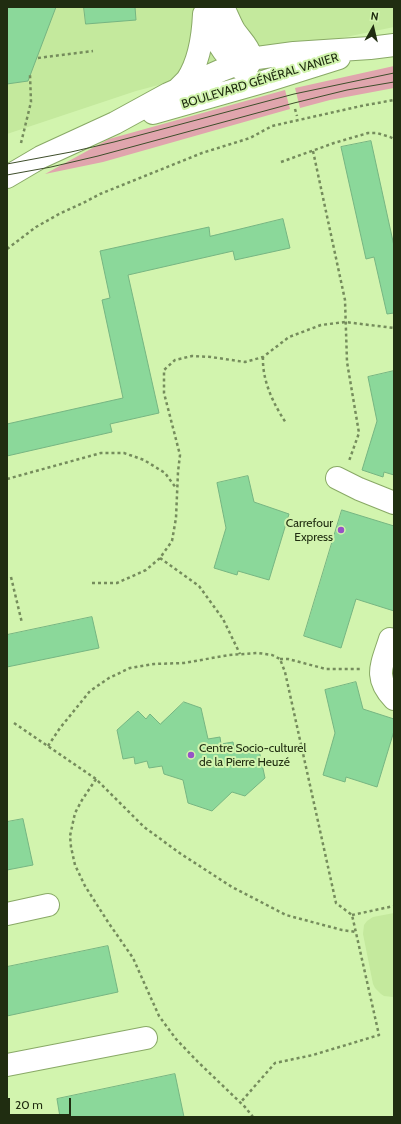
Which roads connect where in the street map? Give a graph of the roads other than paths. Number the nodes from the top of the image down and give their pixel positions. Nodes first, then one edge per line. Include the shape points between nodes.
1 (205, 7) edge
2 (225, 10) edge
3 (394, 44) edge
4 (370, 48) junction
5 (294, 53) junction
6 (243, 65) junction
7 (266, 81) junction
8 (176, 98) junction
9 (7, 177) edge
10 (342, 473) road end
11 (394, 503) edge
12 (390, 639) dead end
13 (394, 699) edge
14 (48, 906) dead end
15 (7, 914) edge
16 (146, 1038) dead end
17 (7, 1065) edge

1 - 6 street via 214,36 222,50
1 - 8 street via 195,62
2 - 5 street via 234,22 264,43
2 - 6 street via 237,34 250,50
3 - 4 street, BOULEVARD GÉNÉRAL VANIER
4 - 5 street, BOULEVARD GÉNÉRAL VANIER
4 - 7 street, BOULEVARD GÉNÉRAL VANIER
5 - 6 street, BOULEVARD GÉNÉRAL VANIER
6 - 7 street via 253,77
6 - 8 street, BOULEVARD GÉNÉRAL VANIER via 221,84
7 - 8 street, BOULEVARD GÉNÉRAL VANIER
8 - 9 street, BOULEVARD GÉNÉRAL VANIER via 115,122 40,157
10 - 11 street via 359,489
12 - 13 street via 380,671 383,684
14 - 15 street
16 - 17 street

